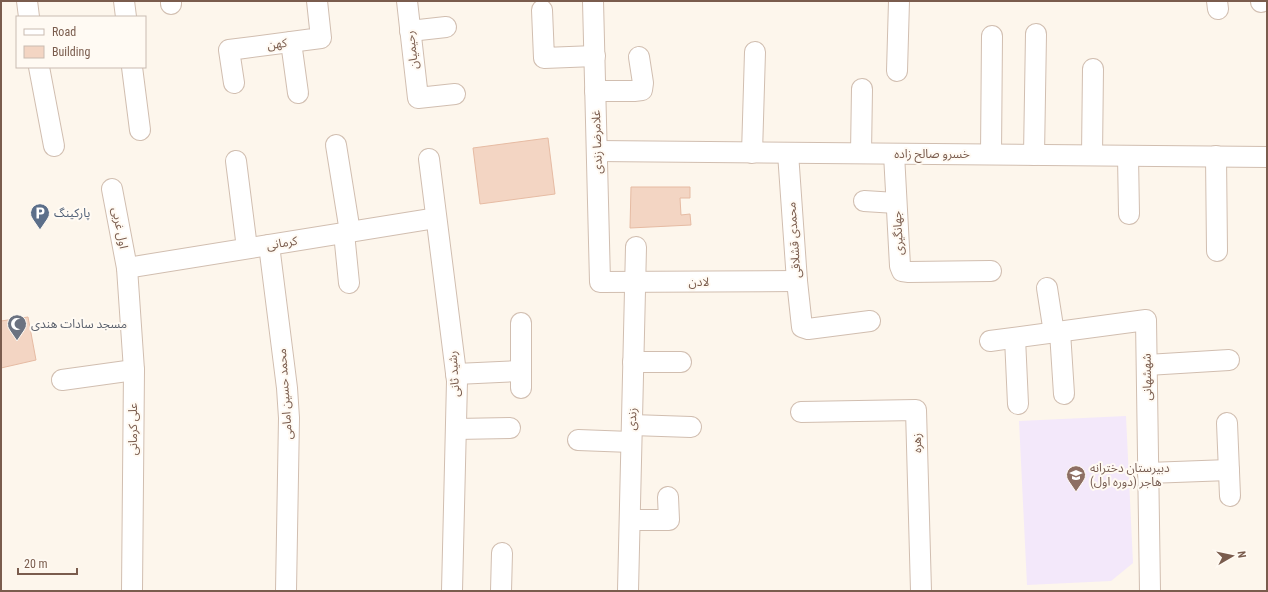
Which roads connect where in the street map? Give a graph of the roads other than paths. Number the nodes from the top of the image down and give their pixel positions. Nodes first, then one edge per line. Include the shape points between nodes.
1 (26, 1) edge
2 (124, 1) edge
3 (317, 1) edge
4 (407, 1) edge
5 (593, 1) edge
6 (899, 1) edge
7 (542, 10) dead end
8 (30, 16) edge
9 (126, 16) edge
10 (446, 27) dead end
11 (410, 31) junction
12 (1036, 34) dead end
13 (992, 36) dead end
14 (291, 42) junction
15 (755, 52) dead end
16 (595, 56) junction
17 (639, 58) dead end
18 (39, 68) edge
19 (132, 68) edge
20 (1093, 69) dead end
21 (897, 71) dead end
22 (234, 83) dead end
23 (862, 89) dead end
24 (595, 91) junction
25 (298, 93) dead end
26 (455, 94) dead end
27 (140, 130) dead end
28 (336, 144) dead end
29 (54, 146) dead end
30 (597, 151) junction
31 (752, 153) junction
32 (788, 153) junction
33 (861, 153) junction
34 (894, 154) junction
35 (991, 154) junction
36 (1034, 155) junction
37 (1092, 155) junction
38 (1128, 156) junction
39 (1216, 156) junction
40 (1267, 157) edge
41 (429, 159) dead end
42 (236, 161) dead end
43 (112, 189) dead end
44 (864, 201) dead end
45 (896, 203) junction
46 (1129, 214) dead end
47 (436, 218) junction
48 (347, 232) junction
49 (268, 245) junction
50 (247, 248) junction
51 (636, 248) dead end
52 (1217, 251) dead end
53 (127, 268) junction
54 (991, 271) dead end
55 (797, 281) junction
56 (600, 282) joint
57 (635, 282) junction
58 (349, 283) dead end
59 (1047, 288) dead end
60 (870, 321) dead end
61 (521, 323) dead end
62 (1057, 332) junction
63 (1015, 338) junction
64 (990, 341) dead end
65 (1229, 360) dead end
66 (633, 362) junction
67 (681, 362) dead end
68 (1147, 365) junction
69 (134, 370) junction
70 (456, 374) junction
71 (62, 380) dead end
72 (1064, 394) dead end
73 (1018, 404) dead end
74 (800, 412) dead end
75 (1227, 423) dead end
76 (691, 427) dead end
77 (510, 428) dead end
78 (456, 430) junction
79 (632, 433) junction
80 (578, 440) dead end
81 (1229, 470) junction
82 (1148, 473) junction
83 (1230, 496) dead end
84 (668, 497) dead end
85 (630, 520) junction
86 (502, 554) dead end
87 (132, 591) edge
88 (286, 591) edge
89 (452, 591) edge
90 (501, 591) edge
91 (628, 591) edge
92 (921, 591) edge
93 (1150, 591) edge

1 - 8 street
2 - 9 street
3 - 14 street, کهن via 321,38
4 - 11 street, رحیمیان
5 - 16 street, غلامرضا زندی
6 - 21 street
7 - 16 street via 544,58
10 - 11 street
11 - 26 street, رحیمیان via 418,98
12 - 36 street
13 - 35 street
14 - 22 street, کهن via 229,50
14 - 25 street
15 - 31 street
16 - 24 street, غلامرضا زندی
17 - 24 street via 642,90
18 - 29 street
19 - 27 street
20 - 37 street
23 - 33 street
24 - 30 street, غلامرضا زندی
28 - 48 street
30 - 31 street, خسرو صالح زاده
30 - 56 street, غلامرضا زندی
31 - 32 street, خسرو صالح زاده
32 - 33 street, خسرو صالح زاده
32 - 55 street, محمدی قشلاقی
33 - 34 street, خسرو صالح زاده
34 - 35 street, خسرو صالح زاده
34 - 45 street, جهانگیری
35 - 36 street, خسرو صالح زاده
36 - 37 street, خسرو صالح زاده
37 - 38 street, خسرو صالح زاده
38 - 39 street, خسرو صالح زاده
38 - 46 street
39 - 40 street, خسرو صالح زاده
39 - 52 street
41 - 47 street, رشید ثانی
42 - 50 street
43 - 53 street, اول غربی
44 - 45 street
45 - 54 street, جهانگیری via 902,271
47 - 48 street, کرمانی
47 - 70 street, رشید ثانی
48 - 49 street, کرمانی
48 - 58 street
49 - 50 street, کرمانی
49 - 88 street, محمد حسین امامی via 289,418
50 - 53 street, کرمانی
51 - 57 street, زندی
53 - 69 street, علی کرمانی
55 - 57 street, لادن
55 - 60 street, محمدی قشلاقی via 802,327 808,329
56 - 57 street, لادن
57 - 66 street, زندی
59 - 62 street
61 - 70 street via 521,379
62 - 63 street, شهشهانی
62 - 68 street, شهشهانی via 1146,320
62 - 72 street
63 - 64 street, شهشهانی
63 - 73 street
65 - 68 street
66 - 67 street
66 - 79 street, زندی
68 - 82 street, شهشهانی
69 - 71 street
69 - 87 street, علی کرمانی
70 - 78 street, رشید ثانی
74 - 92 street, زهره via 916,410
75 - 81 street
76 - 79 street
77 - 78 street
78 - 89 street, رشید ثانی
79 - 80 street
79 - 85 street, زندی
81 - 82 street
81 - 83 street
82 - 93 street, شهشهانی
84 - 85 street via 669,520
85 - 91 street, زندی
86 - 90 street

